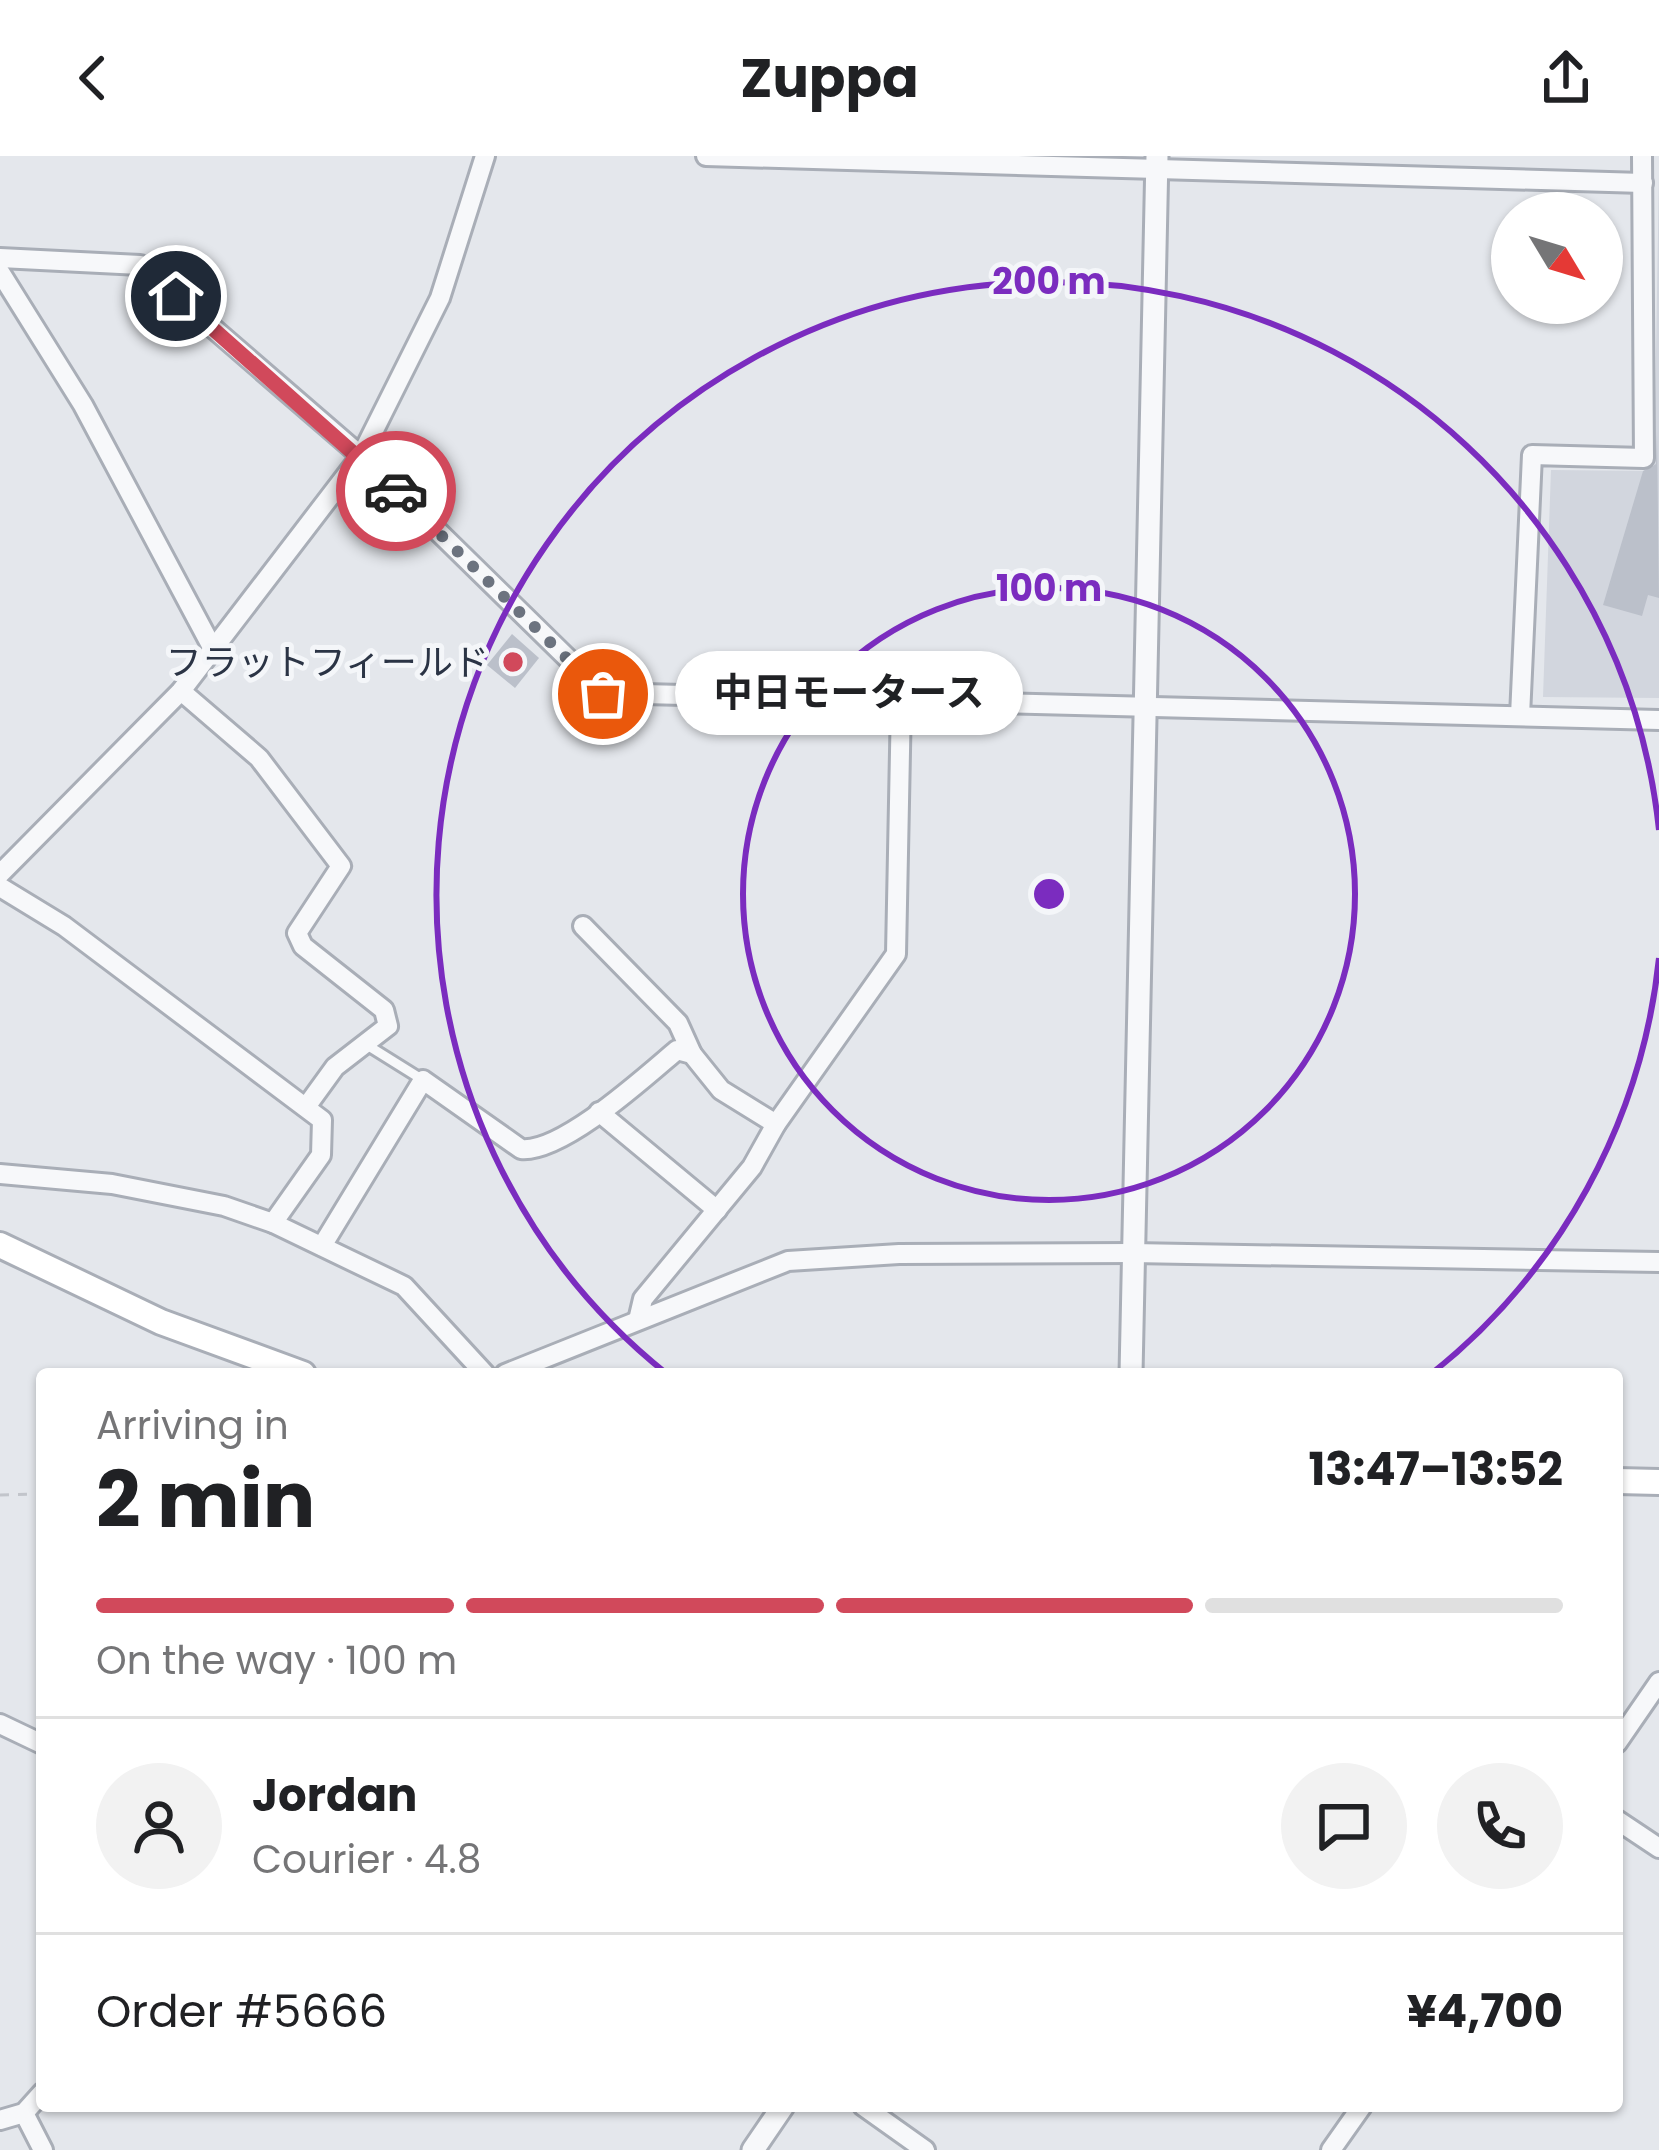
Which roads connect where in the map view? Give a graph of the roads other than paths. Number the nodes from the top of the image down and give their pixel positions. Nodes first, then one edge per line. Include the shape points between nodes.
1 (485, 156) edge
2 (706, 156) edge
3 (1642, 156) edge
4 (1156, 161) edge
5 (1643, 183) junction
6 (0, 259) edge
7 (0, 272) edge
8 (362, 456) junction
9 (213, 649) junction
10 (182, 691) junction
11 (901, 701) junction
12 (1146, 703) junction
13 (1520, 716) junction
14 (1659, 720) edge
15 (0, 874) edge
16 (0, 887) edge
17 (583, 926) dead end
18 (367, 1045) junction
19 (692, 1054) junction
20 (423, 1080) junction
21 (305, 1106) junction
22 (599, 1112) junction
23 (776, 1124) junction
24 (0, 1174) edge
25 (716, 1210) junction
26 (273, 1223) junction
27 (0, 1245) edge
28 (322, 1246) junction
29 (1132, 1253) junction
30 (1659, 1262) edge
31 (639, 1316) junction
32 (286, 1368) edge
33 (479, 1368) edge
34 (519, 1368) edge
35 (1131, 1368) edge
36 (1623, 1481) edge
37 (1659, 1482) edge
38 (1659, 1682) edge
39 (0, 1724) edge
40 (1623, 1734) edge
41 (36, 1741) edge
42 (1623, 1824) edge
43 (1659, 1848) edge
44 (36, 2100) edge
45 (779, 2112) edge
46 (871, 2112) edge
47 (1358, 2112) edge
48 (24, 2113) junction
49 (0, 2120) edge
50 (44, 2150) edge
51 (753, 2150) edge
52 (925, 2150) edge
53 (1331, 2150) edge

1 - 8 street via 440,298
2 - 4 street
3 - 5 street
4 - 5 street
4 - 12 street
5 - 13 street via 1644,458 1532,455
6 - 8 street via 140,266
7 - 9 street via 83,404
8 - 9 street
8 - 11 street via 603,694
9 - 10 street
10 - 15 street
10 - 18 street via 259,758 340,866 297,933 384,1010 388,1026
11 - 12 street
11 - 23 street via 896,954
12 - 13 street
12 - 29 street
13 - 14 street
16 - 21 street
17 - 19 street via 678,1022
18 - 20 lane
18 - 21 street via 335,1067
19 - 22 street via 677,1050
19 - 23 street via 721,1090
20 - 22 street via 521,1149 537,1151
20 - 28 street
21 - 26 street via 322,1120 324,1144
22 - 25 street
23 - 25 street
24 - 26 street via 112,1184
25 - 31 street via 643,1299
26 - 28 street
27 - 32 main road via 160,1322
28 - 33 street via 404,1286
29 - 30 street
29 - 31 street via 788,1261
29 - 35 street
31 - 34 street
36 - 37 main road
38 - 40 street
39 - 41 street
42 - 43 street
44 - 48 street
45 - 51 street
46 - 52 street
47 - 53 street
48 - 49 street
48 - 50 street

